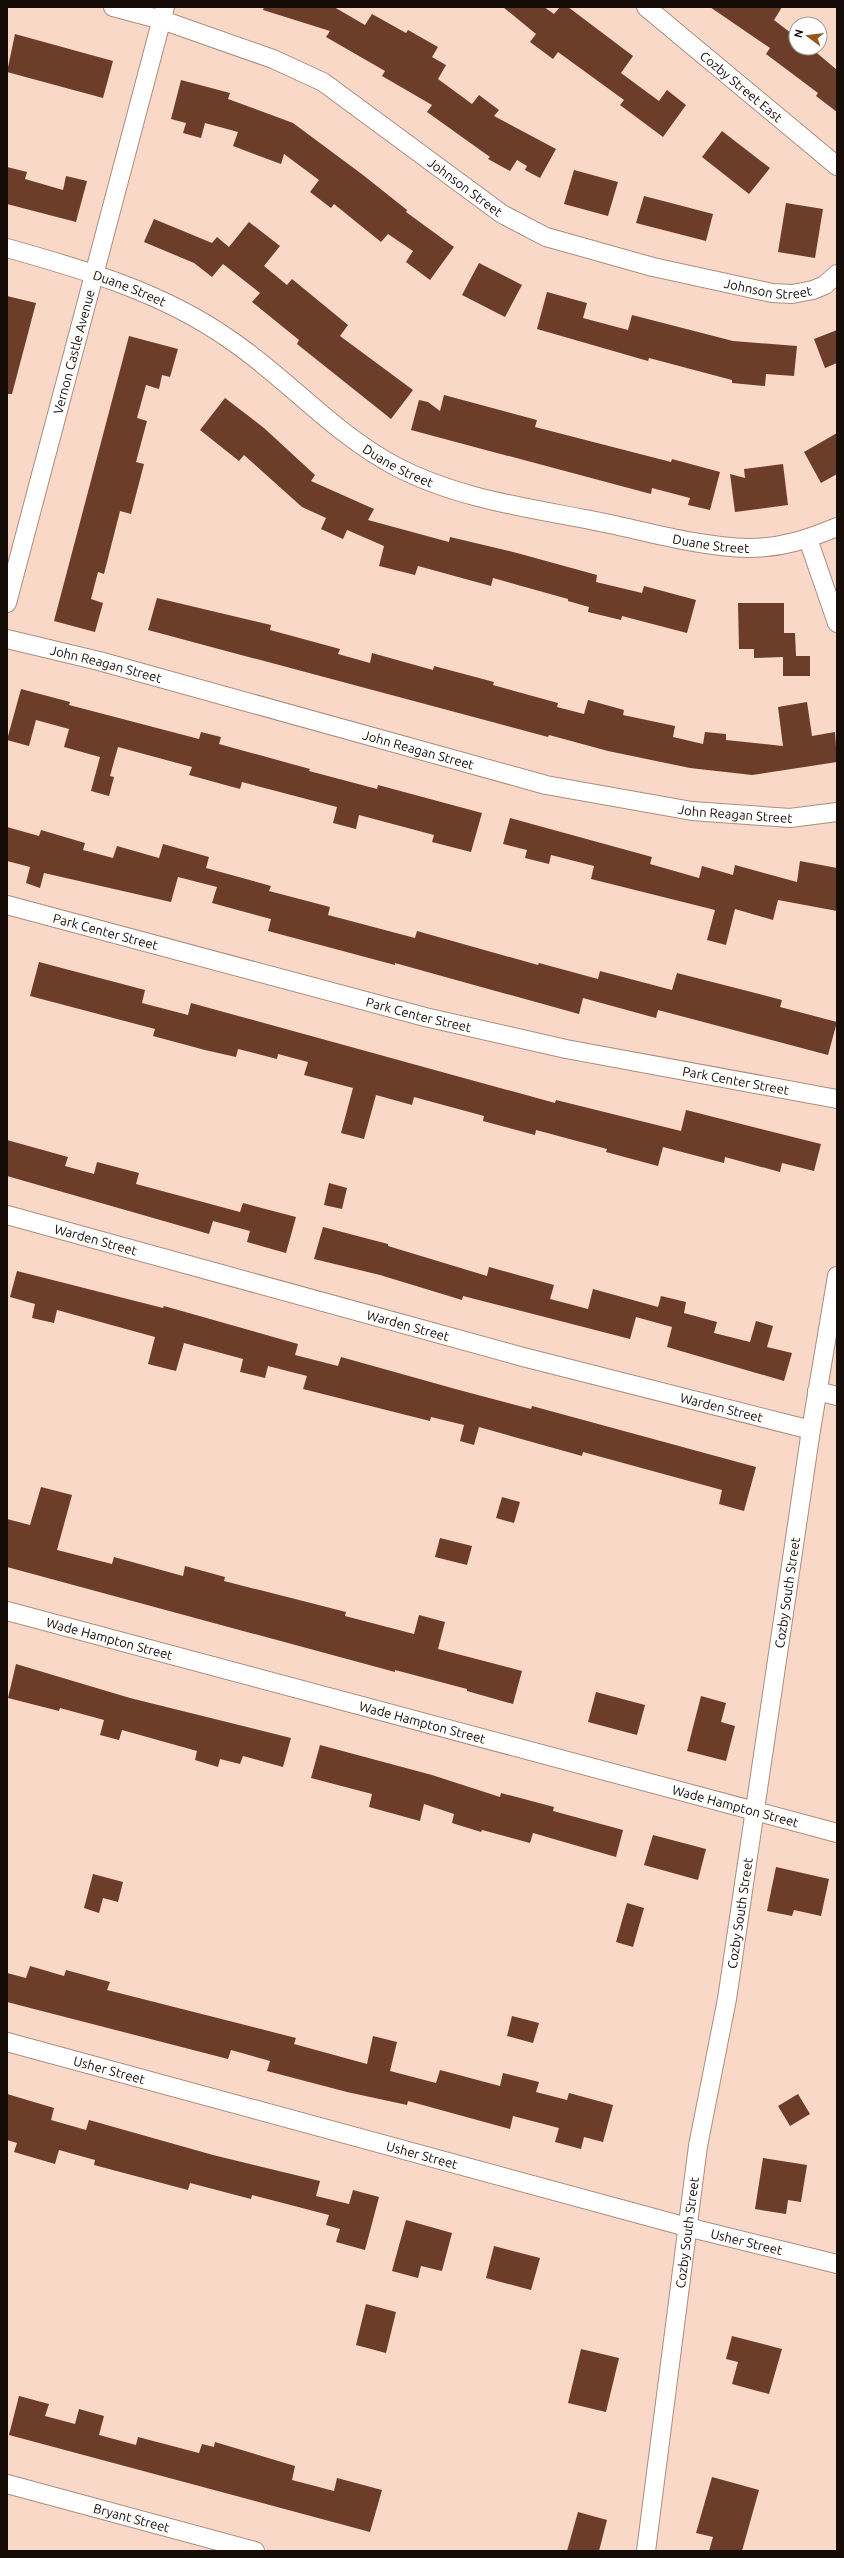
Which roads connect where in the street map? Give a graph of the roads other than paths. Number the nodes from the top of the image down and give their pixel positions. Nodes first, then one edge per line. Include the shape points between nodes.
1 (113, 7) edge
2 (646, 7) edge
3 (164, 14) edge
4 (837, 166) edge
5 (7, 248) edge
6 (95, 274) junction
7 (837, 274) edge
8 (837, 527) edge
9 (808, 539) junction
10 (7, 603) edge
11 (837, 623) edge
12 (7, 639) edge
13 (837, 812) edge
14 (7, 905) edge
15 (837, 1099) edge
16 (7, 1215) edge
17 (837, 1276) edge
18 (817, 1391) junction
19 (837, 1396) edge
20 (811, 1430) junction
21 (7, 1611) edge
22 (754, 1812) junction
23 (837, 1833) edge
24 (7, 2042) edge
25 (687, 2227) junction
26 (837, 2264) edge
27 (7, 2484) edge
28 (255, 2551) edge
29 (646, 2551) edge

1 - 3 street, Johnson Street
2 - 4 street, Cozby Street East
3 - 6 street, Vernon Castle Avenue
3 - 7 street, Johnson Street via 323,82 502,214 546,237 653,267 772,293 792,294 814,290 825,286
5 - 6 street, Duane Street
6 - 9 street, Duane Street via 164,300 230,339 345,433 395,466 435,484 481,498 709,544 750,548 789,545
6 - 10 street, Vernon Castle Avenue
8 - 9 street, Duane Street
9 - 11 street
12 - 13 street, John Reagan Street via 99,661 546,785 692,811 790,818
14 - 15 street, Park Center Street via 425,1017 566,1049
16 - 20 street, Warden Street via 523,1356
17 - 18 street, Cozby South Street
18 - 19 street
18 - 20 street, Cozby South Street
20 - 22 street, Cozby South Street
21 - 22 street, Wade Hampton Street
22 - 23 street, Wade Hampton Street
22 - 25 street, Cozby South Street via 727,1999 698,2146
24 - 25 street, Usher Street
25 - 26 street, Usher Street
25 - 29 street, Cozby South Street
27 - 28 street, Bryant Street

